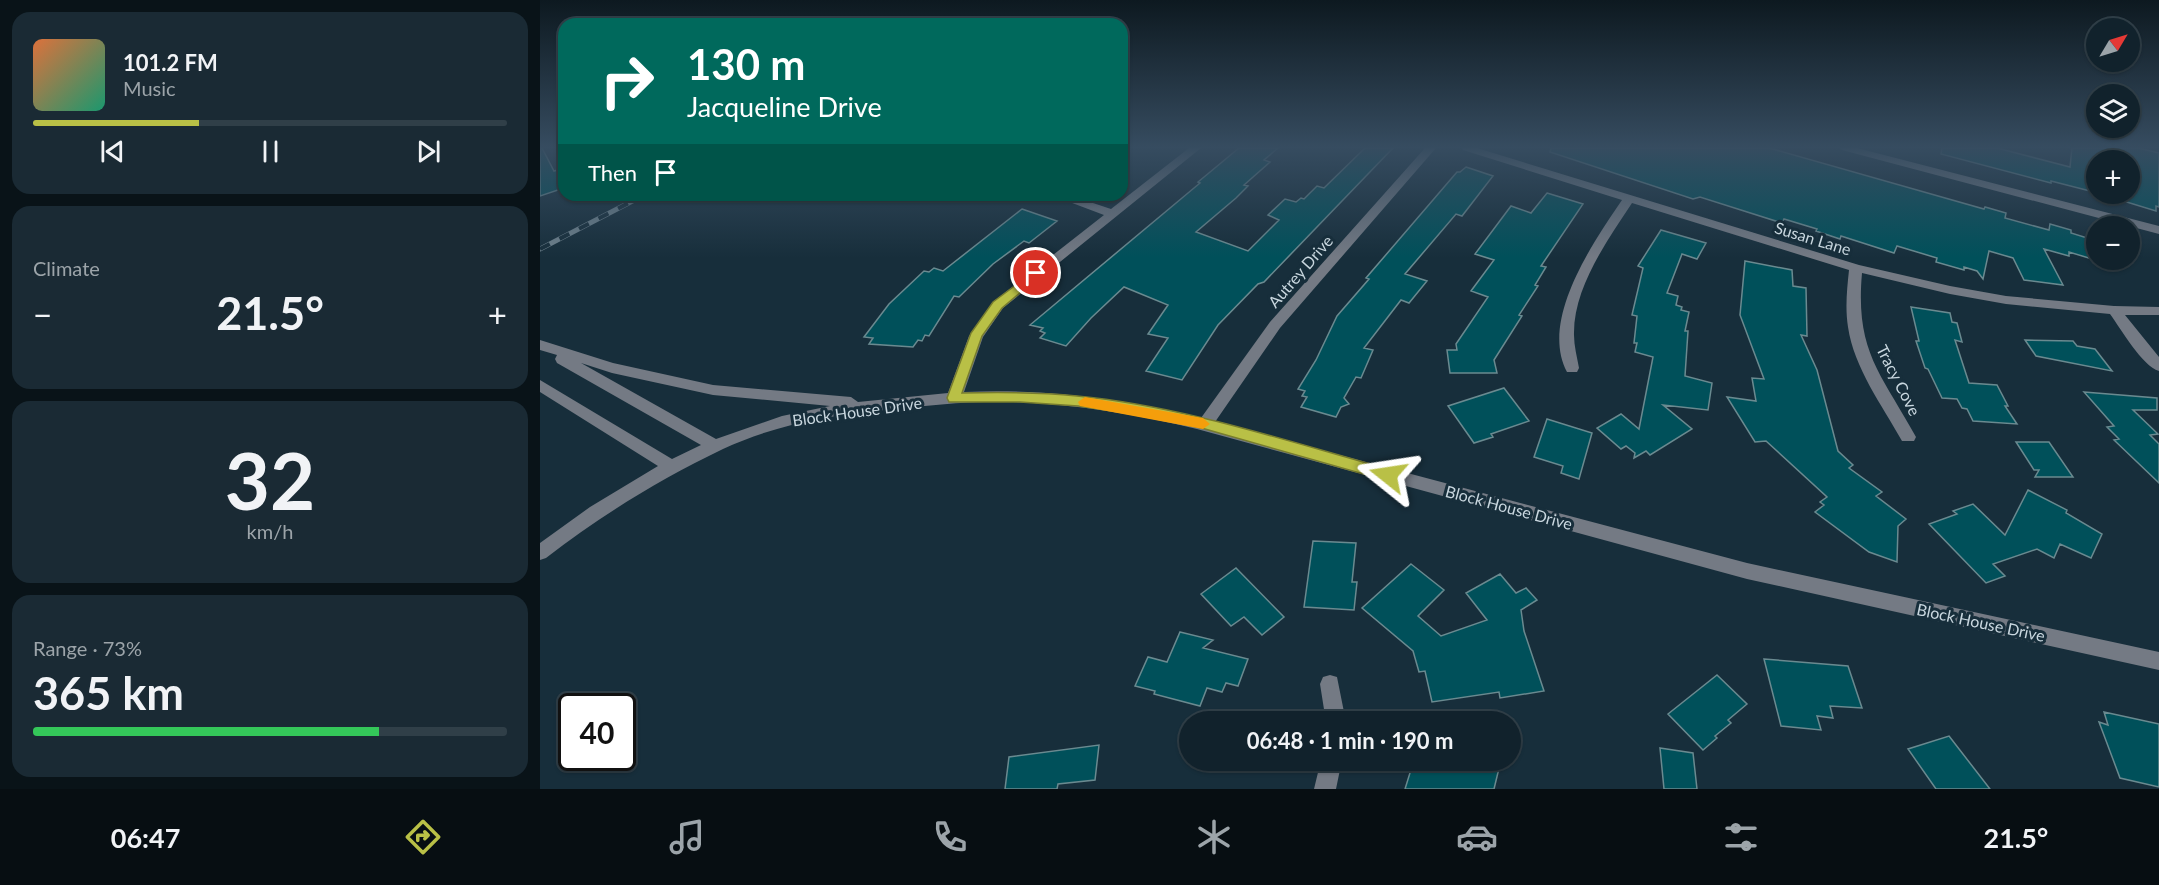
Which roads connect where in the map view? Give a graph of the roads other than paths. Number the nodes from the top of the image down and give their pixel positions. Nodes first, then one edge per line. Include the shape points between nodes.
1 (1147, 185) edge
2 (1399, 185) edge
3 (1586, 185) edge
4 (1987, 185) edge
5 (1629, 198) junction
6 (1128, 200) edge
7 (1075, 201) edge
8 (1127, 201) edge
9 (1111, 213) junction
10 (2159, 230) edge
11 (1856, 268) junction
12 (2114, 310) junction
13 (2159, 311) edge
14 (540, 346) edge
15 (2159, 366) edge
16 (1572, 368) dead end
17 (540, 385) edge
18 (954, 398) junction
19 (878, 405) junction
20 (1205, 424) junction
21 (1908, 437) dead end
22 (716, 446) junction
23 (671, 466) junction
24 (540, 553) edge
25 (2159, 661) edge
26 (1330, 684) dead end
27 (1334, 711) edge
28 (1329, 771) edge
29 (1325, 789) edge

1 - 6 street
2 - 20 street, Autrey Drive via 1275,325
3 - 5 street, Susan Lane
4 - 10 street
5 - 11 street, Susan Lane
5 - 16 street via 1607,232 1575,298 1567,333
7 - 9 street
8 - 9 street
9 - 18 street via 998,305 976,336
11 - 12 street, Susan Lane via 2006,300
11 - 21 street, Tracy Cove via 1856,330 1867,364
12 - 13 street, Susan Lane
12 - 15 street
14 - 19 street via 612,368 713,390
14 - 22 street
17 - 23 street
18 - 19 street, Block House Drive
18 - 20 street, Block House Drive via 1078,401
19 - 22 street, Block House Drive via 781,422
20 - 25 street, Block House Drive via 1747,571
22 - 23 street, Block House Drive
23 - 24 street, Block House Drive via 615,498
26 - 27 street
28 - 29 street

